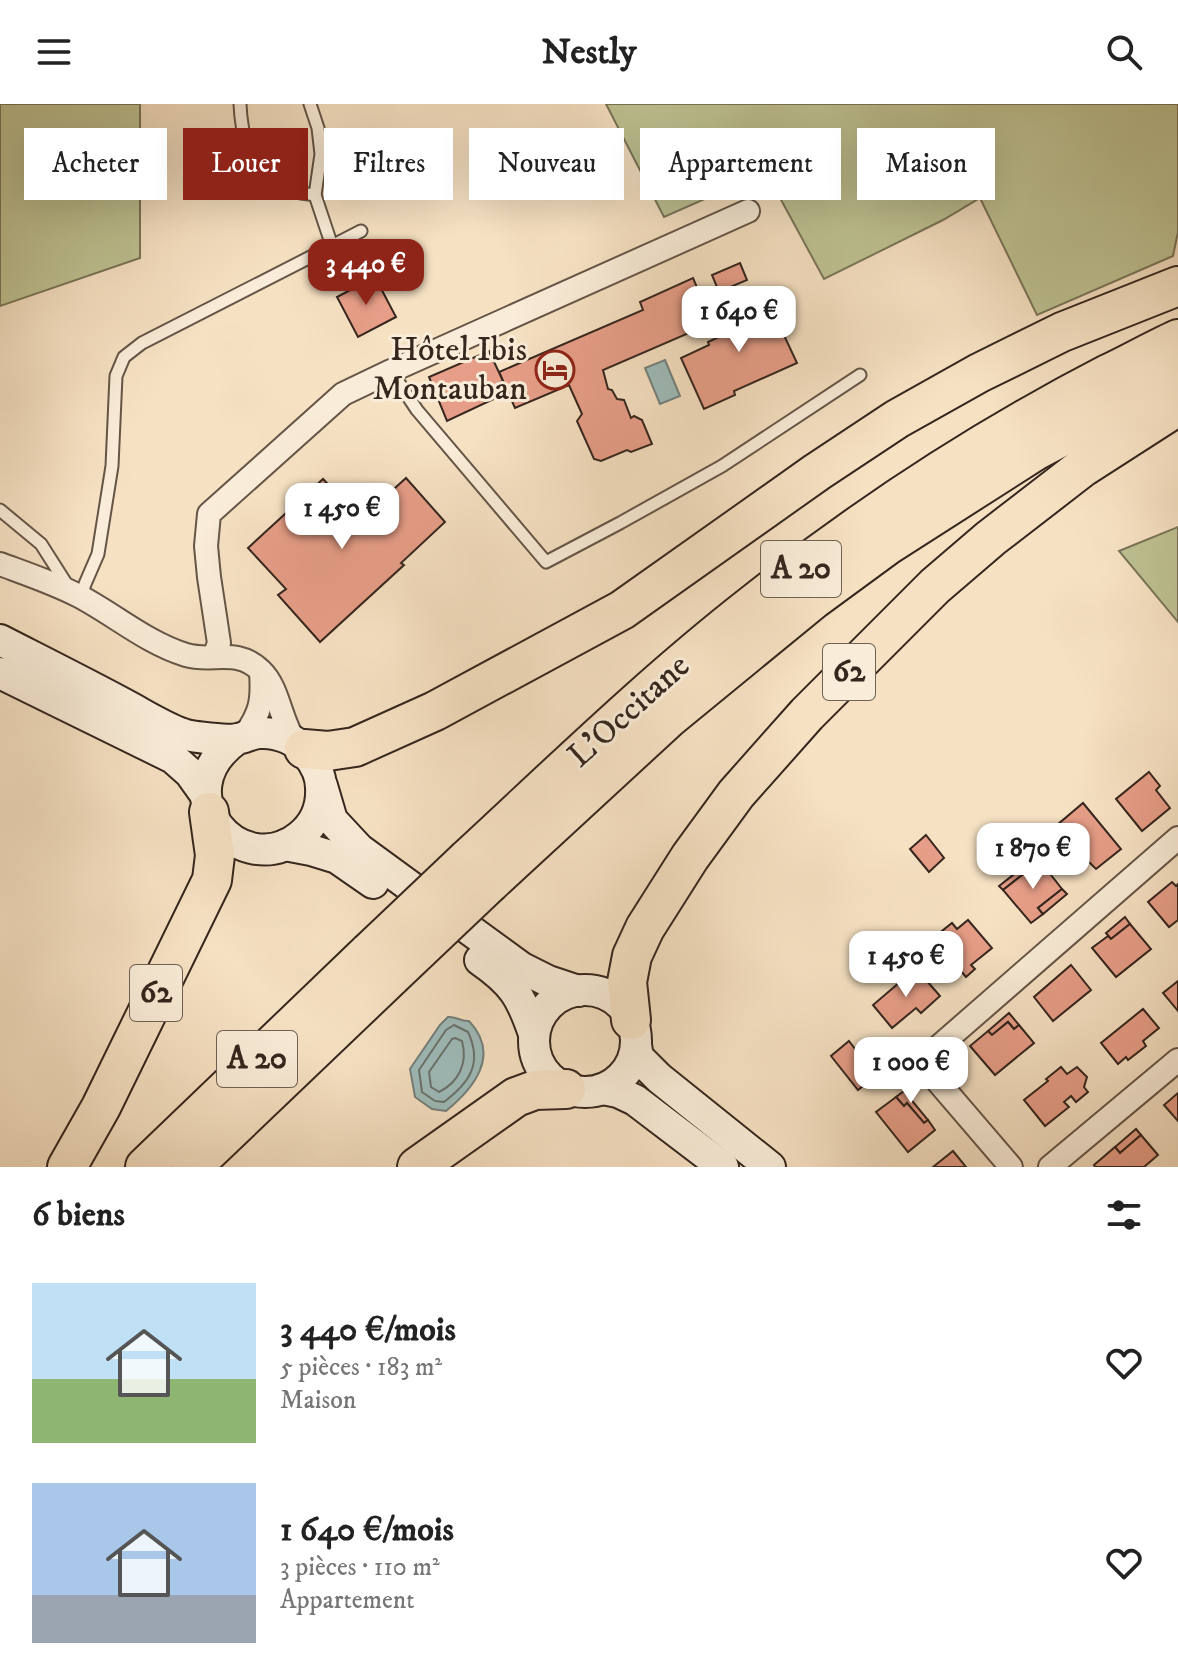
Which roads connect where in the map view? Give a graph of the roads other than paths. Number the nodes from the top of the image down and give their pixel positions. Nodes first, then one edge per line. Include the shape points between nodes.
1 (240, 104) edge
2 (310, 104) edge
3 (315, 195) junction
4 (748, 211) dead end
5 (361, 231) dead end
6 (332, 246) junction
7 (1178, 286) edge
8 (1178, 339) edge
9 (391, 371) junction
10 (860, 375) dead end
11 (1178, 375) edge
12 (1178, 406) edge
13 (0, 510) edge
14 (0, 564) edge
15 (76, 595) junction
16 (0, 640) edge
17 (214, 657) junction
18 (261, 670) junction
19 (0, 673) edge
20 (240, 738) junction
21 (299, 746) junction
22 (322, 785) junction
23 (207, 803) junction
24 (1178, 838) edge
25 (285, 845) junction
26 (478, 871) junction
27 (380, 964) junction
28 (578, 991) junction
29 (634, 1033) junction
30 (534, 1034) junction
31 (1178, 1060) edge
32 (584, 1089) junction
33 (67, 1167) edge
34 (145, 1167) edge
35 (192, 1167) edge
36 (417, 1167) edge
37 (723, 1167) edge
38 (770, 1167) edge
39 (1011, 1167) edge
40 (1050, 1167) edge

1 - 3 lane via 256,167 289,192
2 - 3 lane via 321,154
3 - 6 lane
4 - 9 street
5 - 6 lane
6 - 15 lane via 124,357 116,376 112,466 98,554
7 - 21 highway via 1062,332 911,411 622,610 435,711 355,747 328,751
8 - 26 highway, L'Occitane / A 20 via 961,457 752,605 650,690
9 - 10 lane via 417,410 546,562 722,466
9 - 17 street via 343,394 209,514 206,546 219,643
11 - 26 highway, L'Occitane / A 20 via 1035,451 888,545
12 - 29 highway, 62 via 1083,467 946,576 807,714 736,794 690,857 632,956 627,982
13 - 15 lane via 41,544
14 - 15 street
15 - 17 street via 165,647
16 - 20 main road via 185,735
17 - 18 street via 234,656
18 - 20 street via 263,696 257,716
18 - 21 street via 286,729
19 - 23 main road via 173,758 190,773
20 - 21 main road via 279,735
20 - 23 main road via 213,762
21 - 22 main road via 316,765
22 - 25 main road via 313,821
22 - 28 main road via 332,820 359,849 522,968
23 - 25 main road via 218,828 232,840 267,849
23 - 33 highway, 62 via 215,855 212,880
24 - 39 street via 921,1062
25 - 30 main road via 337,858 497,972 514,988
26 - 27 highway, L'Occitane / A 20, bridge
27 - 34 highway, L'Occitane / A 20
27 - 35 highway, L'Occitane / A 20
28 - 29 main road via 610,997 622,1007
28 - 30 main road via 548,1005
29 - 32 main road via 633,1059 626,1072 615,1082
29 - 38 main road via 638,1057 659,1078
30 - 32 main road via 534,1051 551,1080
31 - 40 street
32 - 36 highway via 535,1090 516,1097
32 - 37 main road via 618,1092 635,1100

